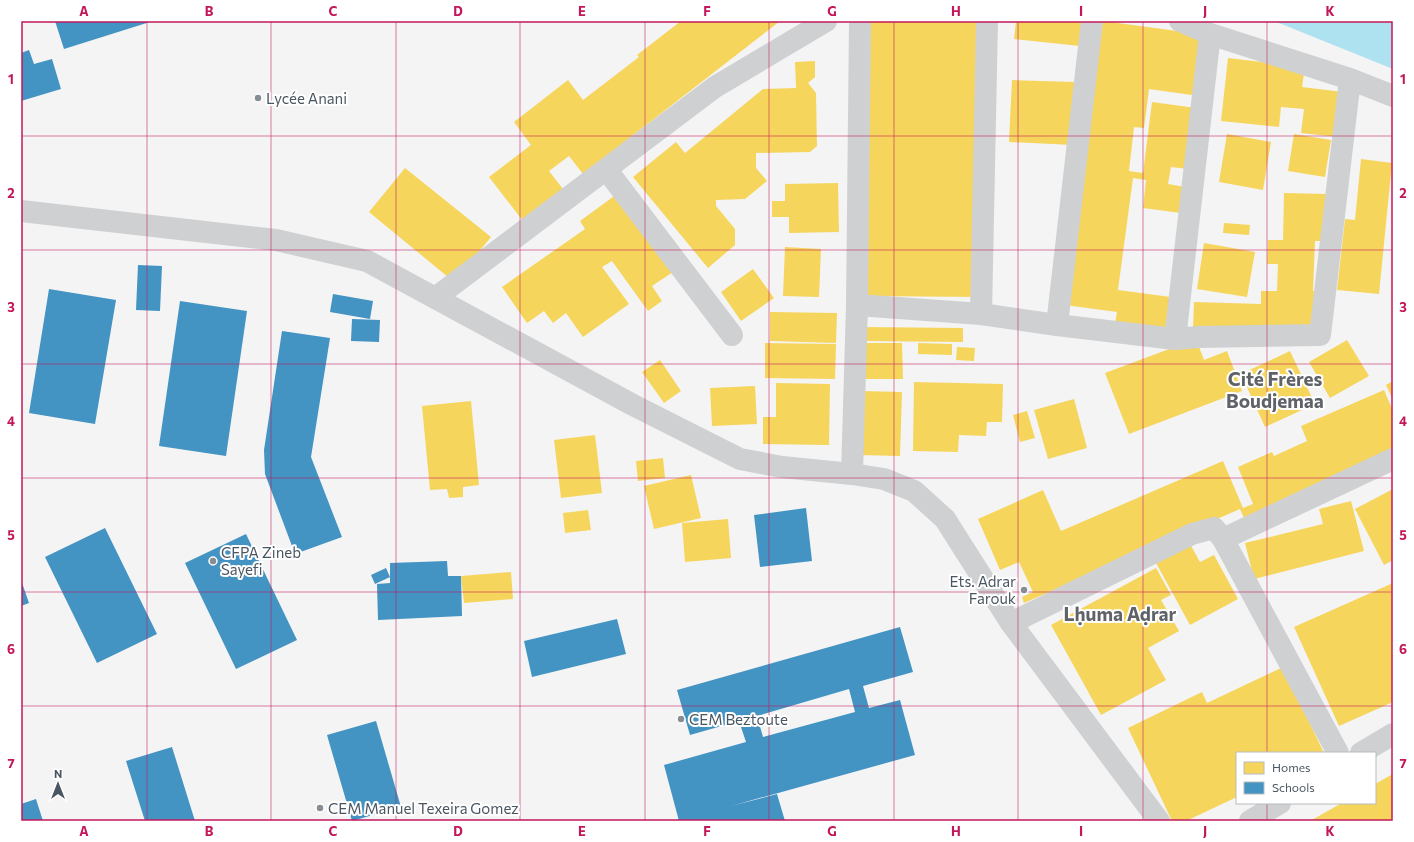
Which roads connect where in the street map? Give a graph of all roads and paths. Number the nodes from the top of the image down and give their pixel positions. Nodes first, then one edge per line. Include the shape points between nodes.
1 (826, 21) edge
2 (860, 21) edge
3 (988, 21) edge
4 (1092, 21) edge
5 (1180, 21) edge
6 (1210, 34) junction
7 (1350, 79) junction
8 (1393, 96) edge
9 (606, 170) junction
10 (21, 211) edge
11 (436, 298) junction
12 (857, 305) junction
13 (981, 314) junction
14 (1057, 326) junction
15 (732, 335) dead end
16 (1175, 339) junction
17 (1393, 459) edge
18 (852, 474) junction
19 (1223, 539) junction
20 (1011, 623) junction
21 (1393, 734) edge
22 (1337, 752) edge
23 (1363, 752) edge
24 (1278, 804) edge
25 (1159, 821) edge
26 (1250, 821) edge

1 - 9 street via 715,87
2 - 12 street
3 - 13 street
4 - 14 street
5 - 6 street
6 - 7 street
6 - 16 street
7 - 8 street
7 - 16 street via 1320,335
9 - 11 street
9 - 15 street
10 - 11 street via 276,240 367,261
11 - 18 street via 632,405 740,459 782,467
12 - 13 street
12 - 18 street
13 - 14 street
14 - 16 street
17 - 19 street
18 - 20 street via 884,479 914,491 945,519
19 - 20 street via 1214,528 1192,534
19 - 22 street
20 - 25 street
21 - 23 street
24 - 26 street

